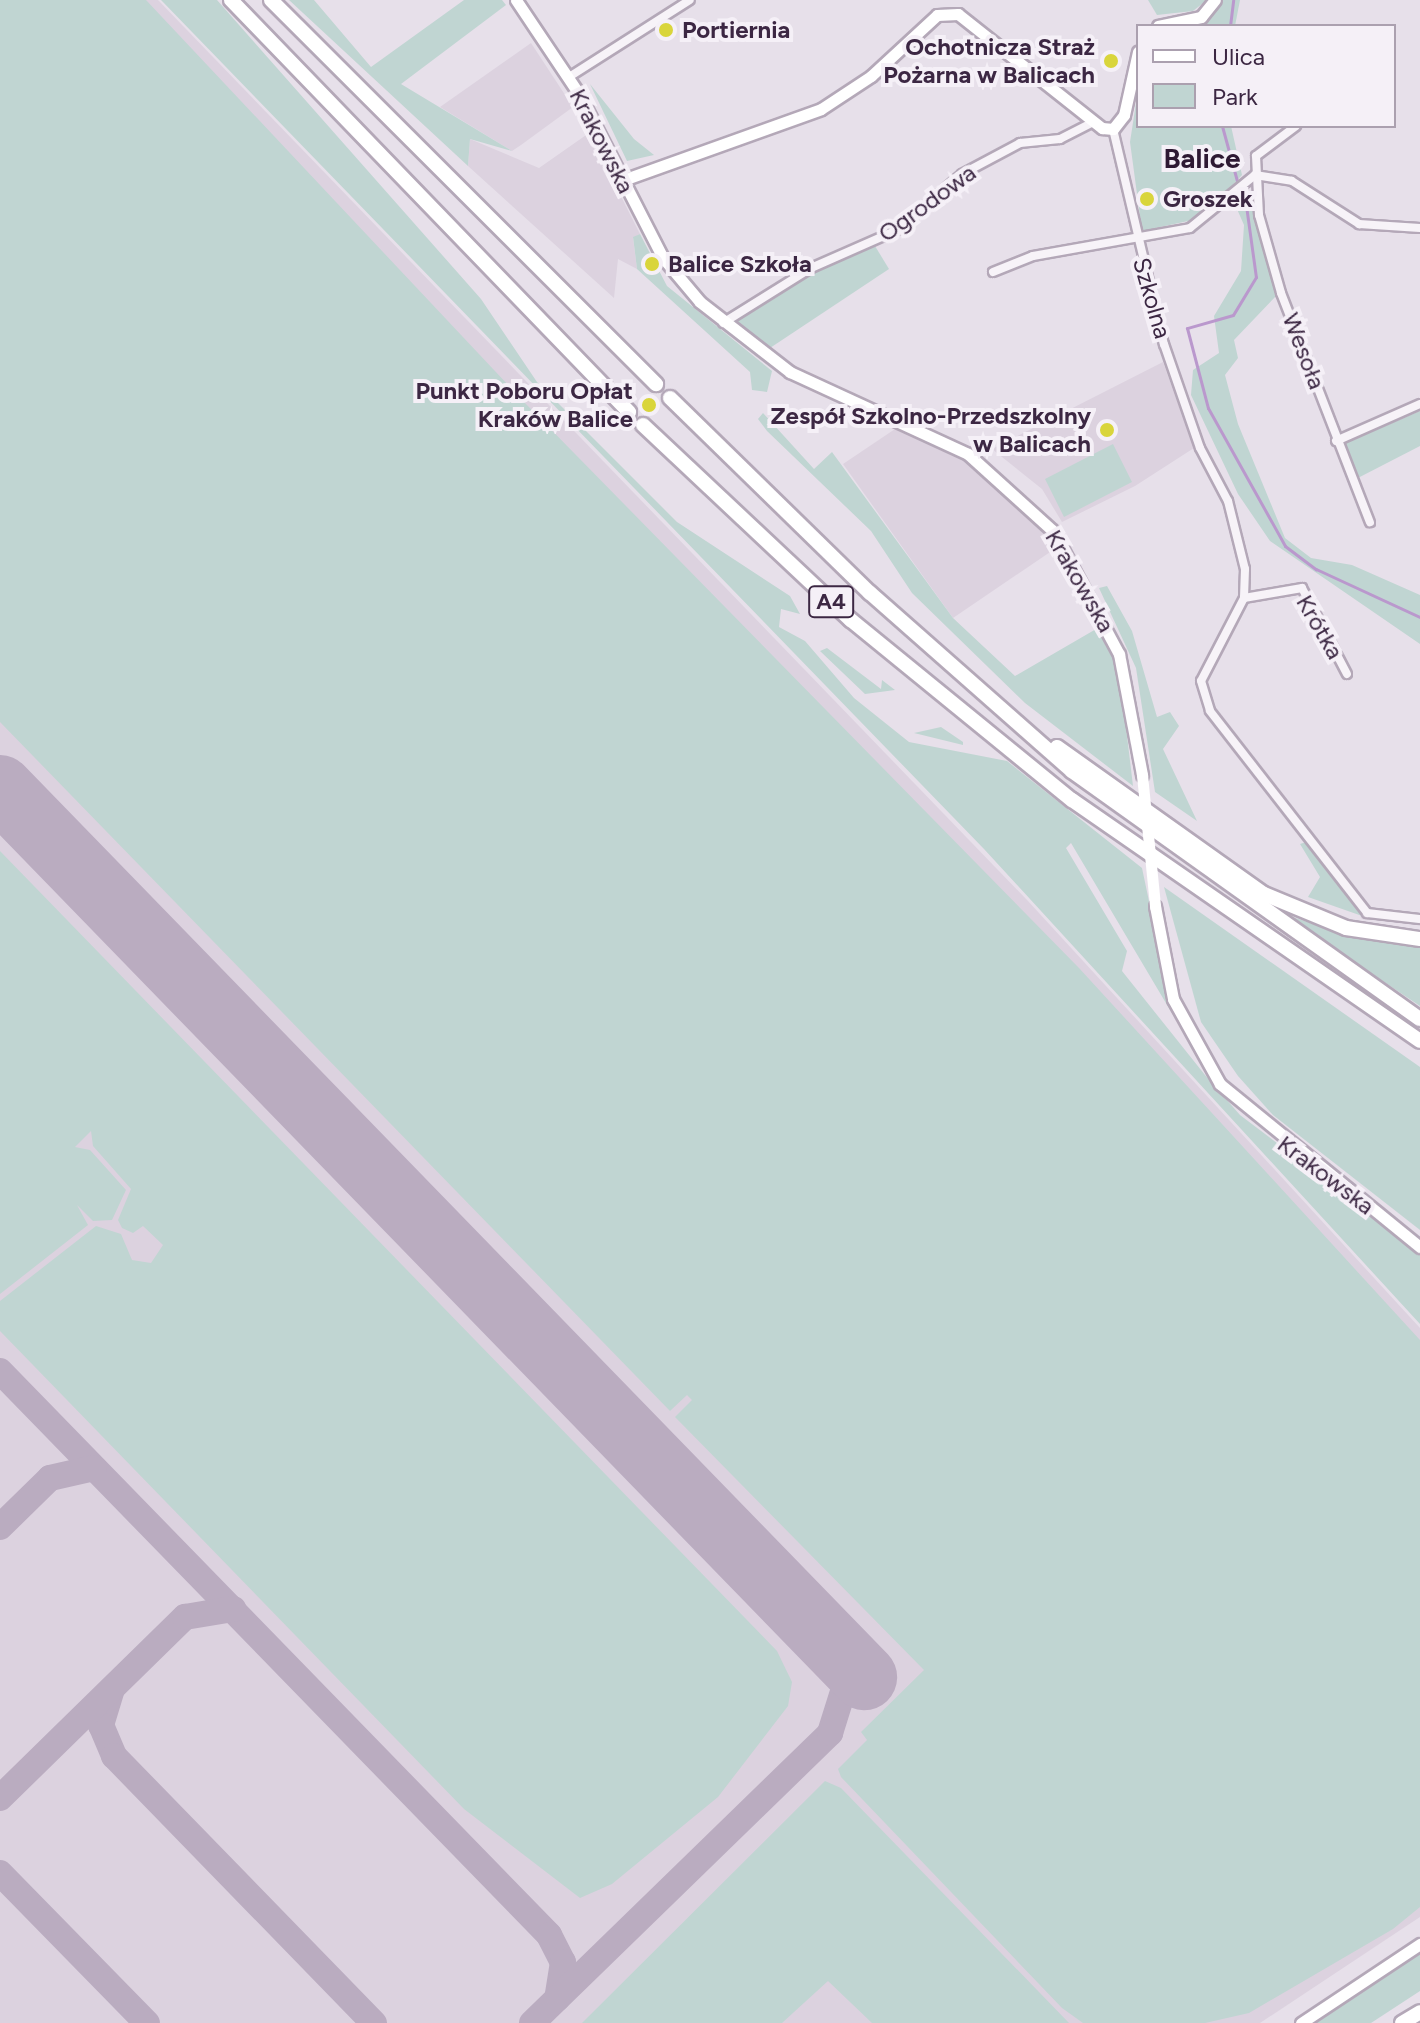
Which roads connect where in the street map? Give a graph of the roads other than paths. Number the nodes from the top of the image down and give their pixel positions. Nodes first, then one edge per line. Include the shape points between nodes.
1 (231, 0) edge
2 (271, 0) edge
3 (516, 0) edge
4 (690, 0) edge
5 (1215, 0) edge
6 (1168, 24) edge
7 (1136, 61) edge
8 (569, 77) junction
9 (1094, 122) junction
10 (1293, 128) edge
11 (1113, 129) junction
12 (1255, 175) junction
13 (623, 180) junction
14 (1420, 228) edge
15 (1135, 240) junction
16 (993, 272) dead end
17 (723, 323) junction
18 (656, 384) dead end
19 (670, 398) dead end
20 (1420, 404) edge
21 (629, 412) dead end
22 (643, 425) dead end
23 (1336, 441) junction
24 (1370, 522) dead end
25 (1244, 598) junction
26 (1347, 674) dead end
27 (1014, 717) junction
28 (1420, 919) edge
29 (1420, 939) edge
30 (1420, 1019) edge
31 (1420, 1041) edge
32 (1420, 1247) edge
33 (1420, 1944) edge
34 (1420, 2012) edge
35 (1301, 2023) edge
36 (1402, 2023) edge

1 - 21 highway
2 - 18 highway
3 - 8 street, Krakowska
4 - 8 street
5 - 6 street via 1201,17
7 - 11 street via 1124,115
8 - 13 street, Krakowska
9 - 11 street
9 - 13 street via 949,12 925,22 871,76 821,109
9 - 17 street, Ogrodowa via 1060,139 1020,143 962,174 897,230 811,268
10 - 12 street via 1256,156
11 - 15 street, Szkolna
12 - 14 street via 1292,181 1359,224
12 - 15 street via 1200,224
12 - 23 street, Wesoła via 1281,293
13 - 17 street, Krakowska via 671,271
15 - 16 street via 1033,256
15 - 25 street, Szkolna via 1189,418 1234,520
17 - 32 street, Krakowska, bridge via 790,372 957,447 1037,512 1075,563 1113,637 1142,775 1155,906 1173,999 1214,1077 1257,1122
19 - 27 highway, A4 via 870,593
20 - 23 street
22 - 31 highway, A4 via 827,599 1030,767
23 - 24 street, Wesoła
25 - 26 street, Krótka via 1302,588
25 - 28 street via 1201,681 1210,711 1367,913
27 - 29 highway, A4 via 1264,894 1346,928
27 - 30 highway, A4 via 1110,800
33 - 35 street
34 - 36 highway

